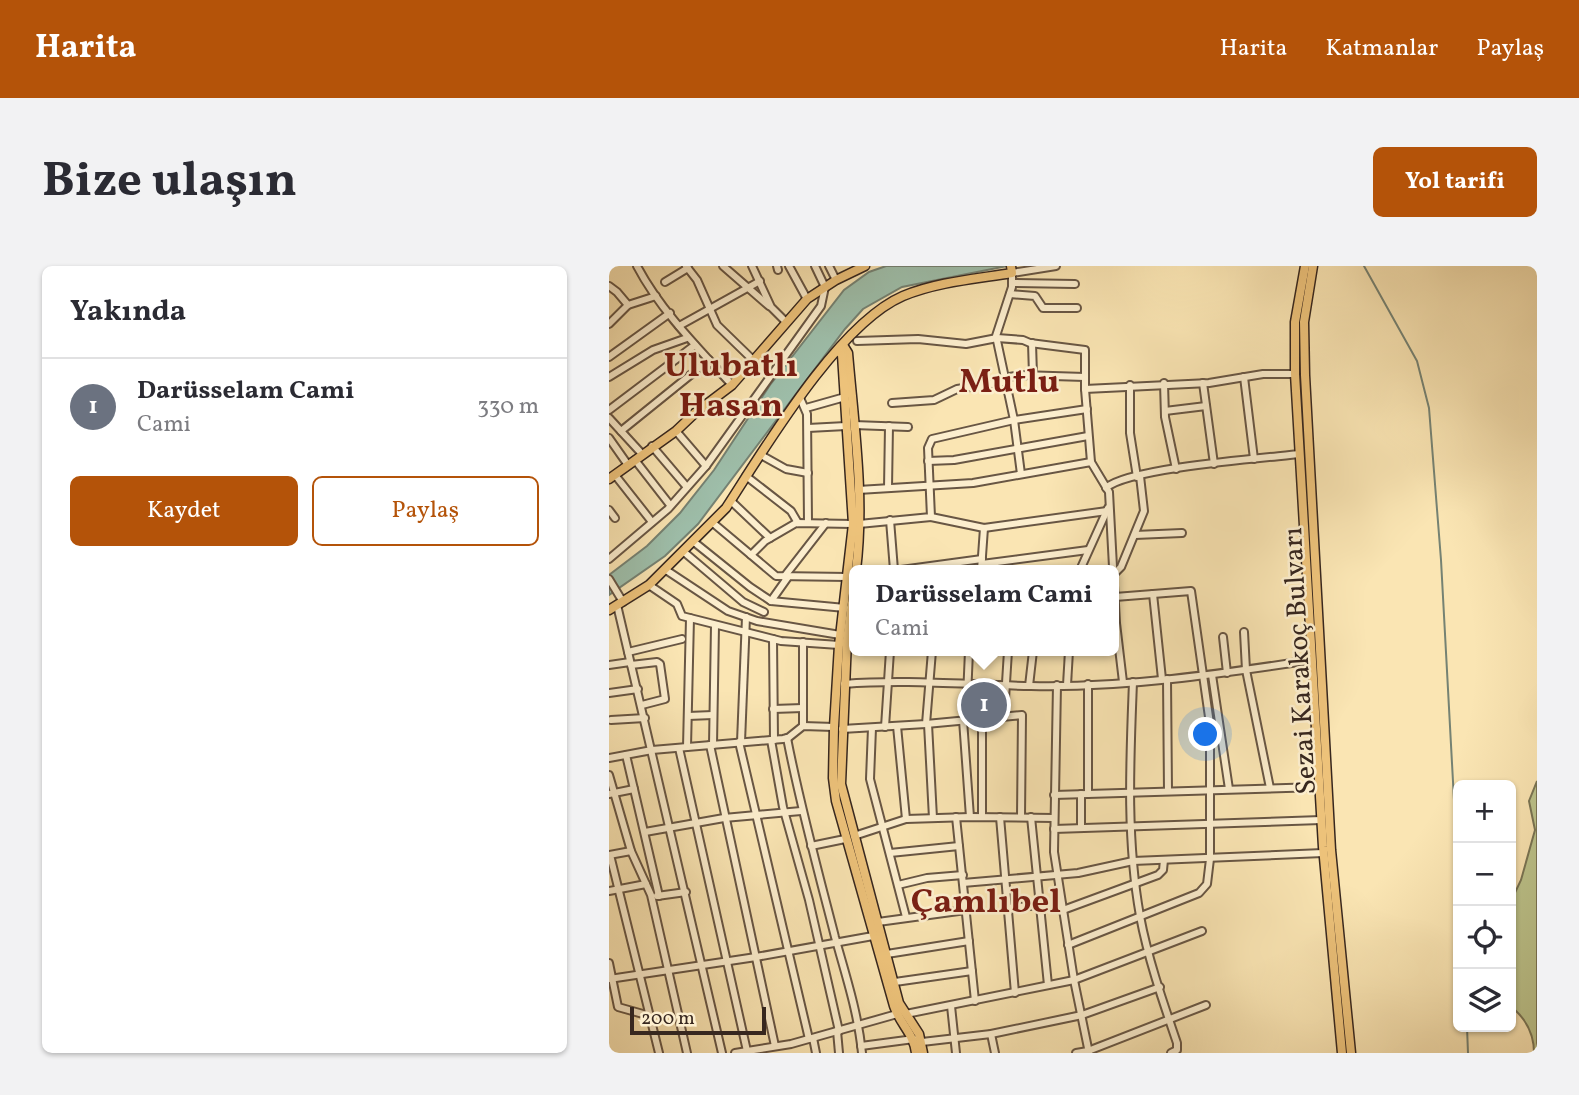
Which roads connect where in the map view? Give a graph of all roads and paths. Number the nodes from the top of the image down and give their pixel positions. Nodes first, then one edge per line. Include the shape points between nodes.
1 (647, 266) edge
2 (723, 266) edge
3 (752, 266) edge
4 (789, 266) edge
5 (815, 266) edge
6 (829, 266) edge
7 (865, 266) edge
8 (1056, 266) edge
9 (1305, 266) edge
10 (1313, 266) edge
11 (687, 267) edge
12 (638, 268) edge
13 (851, 269) edge
14 (1012, 269) edge
15 (836, 280) junction
16 (760, 281) junction
17 (665, 282) dead end
18 (1012, 283) junction
19 (1075, 284) dead end
20 (609, 286) edge
21 (825, 287) junction
22 (748, 288) junction
23 (1010, 294) junction
24 (656, 296) junction
25 (807, 299) junction
26 (628, 305) junction
27 (771, 307) junction
28 (1077, 308) dead end
29 (710, 309) junction
30 (670, 313) junction
31 (786, 322) junction
32 (609, 324) edge
33 (679, 326) junction
34 (687, 338) junction
35 (997, 338) junction
36 (857, 341) dead end
37 (1032, 343) junction
38 (695, 345) junction
39 (841, 347) junction
40 (609, 357) edge
41 (709, 360) junction
42 (754, 361) junction
43 (1295, 374) junction
44 (1033, 375) junction
45 (609, 377) edge
46 (1085, 377) junction
47 (1244, 377) junction
48 (1004, 380) junction
49 (1164, 383) junction
50 (1203, 383) junction
51 (732, 385) junction
52 (1130, 385) junction
53 (1085, 389) junction
54 (845, 397) junction
55 (800, 398) junction
56 (892, 403) dead end
57 (1206, 406) junction
58 (806, 408) junction
59 (1087, 409) junction
60 (609, 410) edge
61 (1165, 411) junction
62 (609, 418) edge
63 (1014, 420) junction
64 (850, 425) junction
65 (888, 426) junction
66 (908, 427) dead end
67 (808, 428) junction
68 (621, 431) junction
69 (676, 431) junction
70 (1088, 436) junction
71 (609, 438) edge
72 (652, 446) junction
73 (1017, 448) junction
74 (642, 454) junction
75 (1300, 454) junction
76 (761, 455) junction
77 (1254, 459) junction
78 (929, 461) junction
79 (631, 462) junction
80 (1091, 462) junction
81 (1214, 464) junction
82 (706, 466) junction
83 (1176, 469) junction
84 (808, 473) junction
85 (1021, 474) junction
86 (746, 476) junction
87 (1139, 476) junction
88 (611, 478) edge
89 (686, 486) junction
90 (929, 487) junction
91 (888, 488) junction
92 (1106, 488) junction
93 (858, 490) junction
94 (731, 501) junction
95 (670, 505) junction
96 (1109, 508) junction
97 (609, 510) edge
98 (930, 517) junction
99 (615, 518) dead end
100 (890, 520) junction
101 (652, 522) junction
102 (808, 522) junction
103 (713, 523) junction
104 (798, 523) junction
105 (826, 523) junction
106 (856, 524) junction
107 (984, 528) junction
108 (1182, 533) dead end
109 (1135, 535) junction
110 (770, 538) junction
111 (694, 542) junction
112 (1088, 550) junction
113 (684, 552) junction
114 (751, 555) junction
115 (609, 559) edge
116 (982, 564) edge
117 (852, 565) edge
118 (856, 565) edge
119 (894, 565) edge
120 (1082, 565) edge
121 (1113, 565) edge
122 (666, 570) junction
123 (1119, 570) edge
124 (786, 577) junction
125 (609, 579) edge
126 (849, 579) edge
127 (649, 585) junction
128 (849, 589) edge
129 (1153, 594) junction
130 (1119, 597) edge
131 (771, 601) junction
132 (614, 605) edge
133 (845, 608) junction
134 (849, 610) edge
135 (764, 612) dead end
136 (746, 617) junction
137 (690, 618) junction
138 (715, 625) junction
139 (1244, 632) dead end
140 (744, 633) junction
141 (840, 635) junction
142 (1223, 637) dead end
143 (682, 639) dead end
144 (773, 639) junction
145 (1119, 640) edge
146 (803, 642) junction
147 (839, 645) junction
148 (628, 652) junction
149 (890, 656) edge
150 (932, 656) edge
151 (969, 656) edge
152 (1008, 656) edge
153 (1032, 656) edge
154 (1069, 656) edge
155 (1312, 660) junction
156 (631, 663) junction
157 (609, 665) edge
158 (1246, 670) junction
159 (1227, 673) junction
160 (1212, 675) junction
161 (1203, 676) junction
162 (1165, 679) junction
163 (887, 681) junction
164 (930, 682) junction
165 (966, 682) junction
166 (1123, 682) junction
167 (1133, 682) junction
168 (844, 684) junction
169 (1087, 684) junction
170 (1006, 685) junction
171 (1056, 685) junction
172 (1066, 685) junction
173 (1029, 686) junction
174 (638, 689) junction
175 (609, 693) edge
176 (642, 705) junction
177 (803, 708) junction
178 (773, 709) junction
179 (713, 715) junction
180 (1004, 715) junction
181 (688, 716) junction
182 (982, 718) junction
183 (645, 719) junction
184 (611, 720) dead end
185 (965, 720) junction
186 (927, 724) junction
187 (803, 726) junction
188 (897, 726) junction
189 (885, 727) junction
190 (838, 728) junction
191 (872, 728) junction
192 (787, 738) junction
193 (772, 740) junction
194 (740, 742) junction
195 (712, 745) junction
196 (683, 748) junction
197 (652, 750) junction
198 (626, 755) junction
199 (609, 758) edge
200 (609, 775) edge
201 (1319, 787) junction
202 (1270, 788) junction
203 (634, 789) junction
204 (1229, 789) junction
205 (1210, 790) junction
206 (1168, 792) junction
207 (611, 793) edge
208 (1129, 793) junction
209 (1084, 794) junction
210 (1054, 795) junction
211 (801, 811) junction
212 (785, 813) junction
213 (757, 815) junction
214 (956, 817) junction
215 (970, 817) junction
216 (982, 817) junction
217 (1000, 817) junction
218 (1021, 817) junction
219 (1031, 817) junction
220 (726, 818) junction
221 (933, 818) junction
222 (1054, 818) junction
223 (906, 819) junction
224 (1321, 820) junction
225 (697, 823) junction
226 (1210, 824) junction
227 (882, 826) junction
228 (1130, 827) junction
229 (670, 828) junction
230 (1081, 828) junction
231 (1054, 829) junction
232 (645, 832) junction
233 (849, 837) junction
234 (811, 846) junction
235 (960, 846) junction
236 (631, 851) junction
237 (890, 853) junction
238 (1323, 853) junction
239 (609, 855) edge
240 (1209, 859) junction
241 (1164, 860) junction
242 (1133, 861) junction
243 (963, 875) junction
244 (1058, 875) junction
245 (1038, 877) junction
246 (1005, 880) junction
247 (1136, 882) junction
248 (963, 883) junction
249 (646, 884) junction
250 (898, 885) junction
251 (618, 890) junction
252 (609, 891) edge
253 (685, 892) junction
254 (659, 895) junction
255 (651, 897) junction
256 (1041, 905) junction
257 (1008, 908) junction
258 (966, 910) junction
259 (1063, 910) junction
260 (906, 917) junction
261 (1140, 917) junction
262 (878, 922) junction
263 (1202, 931) dead end
264 (873, 936) junction
265 (969, 941) junction
266 (837, 942) junction
267 (820, 945) junction
268 (1068, 945) junction
269 (789, 950) junction
270 (1150, 951) junction
271 (887, 954) junction
272 (756, 957) junction
273 (728, 961) junction
274 (609, 963) edge
275 (703, 964) junction
276 (669, 971) junction
277 (972, 971) junction
278 (639, 975) junction
279 (611, 979) edge
280 (1074, 980) junction
281 (895, 982) junction
282 (1048, 985) junction
283 (1160, 987) junction
284 (1015, 993) junction
285 (975, 1001) junction
286 (1206, 1005) dead end
287 (950, 1006) junction
288 (897, 1014) junction
289 (907, 1014) junction
290 (1082, 1015) junction
291 (650, 1016) junction
292 (1169, 1019) junction
293 (859, 1025) junction
294 (838, 1031) junction
295 (991, 1034) junction
296 (811, 1038) junction
297 (954, 1039) junction
298 (918, 1041) junction
299 (791, 1044) junction
300 (775, 1046) junction
301 (862, 1049) edge
302 (751, 1051) edge
303 (1089, 1052) edge
304 (659, 1053) edge
305 (687, 1053) edge
306 (722, 1053) edge
307 (735, 1053) edge
308 (793, 1053) edge
309 (815, 1053) edge
310 (839, 1053) edge
311 (916, 1053) edge
312 (923, 1053) edge
313 (956, 1053) edge
314 (995, 1053) edge
315 (1076, 1053) edge
316 (1171, 1053) edge
317 (1342, 1053) edge
318 (1351, 1053) edge

1 - 12 street
2 - 22 street
3 - 16 street
4 - 25 street
5 - 21 street
6 - 15 street
7 - 13 main road
8 - 14 street
9 - 43 main road via 1295,322
10 - 318 main road, Sezai Karakoç Bulvarı via 1304,322 1305,375 1331,850
11 - 17 street
11 - 29 street
12 - 24 street
13 - 15 main road
14 - 18 street
14 - 39 main road via 901,297 878,309
15 - 21 main road
16 - 22 street
16 - 27 street
18 - 19 street
18 - 23 street
20 - 26 street
21 - 25 main road
21 - 82 street via 821,306
22 - 27 street
22 - 29 street
23 - 28 street via 1035,296 1043,308
23 - 35 street
24 - 26 street
24 - 30 street
25 - 31 main road
26 - 32 street
27 - 31 street
29 - 33 street
29 - 42 street via 717,325
30 - 33 street
30 - 40 street
31 - 42 main road
33 - 34 street
34 - 38 street
34 - 45 street via 653,349
35 - 36 street via 967,344 918,339
35 - 37 street
35 - 48 street
37 - 44 street
37 - 46 street via 1085,350
38 - 41 street
38 - 60 street
39 - 54 main road
39 - 55 main road
39 - 64 main road via 848,352
41 - 51 street
41 - 68 street
42 - 51 main road
43 - 47 street
43 - 75 main road
44 - 46 street
44 - 48 street
46 - 53 street
47 - 50 street
47 - 77 street
48 - 56 street via 957,389 934,400
48 - 63 street
49 - 50 street
49 - 52 street
49 - 61 street
50 - 57 street
51 - 69 main road
52 - 53 street
52 - 87 street via 1130,433
53 - 59 street
54 - 58 street
54 - 64 main road
55 - 58 street
55 - 76 main road
57 - 61 street
57 - 81 street
58 - 67 street
59 - 63 street
59 - 70 street
61 - 83 street
62 - 68 street
63 - 73 street
63 - 78 street via 932,439
64 - 65 street
64 - 67 street
64 - 93 main road
64 - 106 main road
65 - 66 street
65 - 91 street
67 - 84 street
68 - 74 street
69 - 72 main road
69 - 82 street
70 - 73 street
70 - 80 street
71 - 79 street
72 - 74 main road
72 - 89 street
73 - 78 street
73 - 85 street
74 - 79 main road
75 - 77 street
75 - 155 main road
76 - 84 street
76 - 86 main road
77 - 81 street
78 - 90 street
79 - 88 main road
79 - 95 street
80 - 85 street
80 - 92 street
81 - 83 street
82 - 89 street
83 - 87 street
84 - 102 street
85 - 90 street
86 - 94 main road
86 - 104 street via 791,511
87 - 92 street via 1112,482
87 - 109 street via 1144,510
88 - 101 street
89 - 95 street
90 - 91 street
90 - 98 street
91 - 93 street
92 - 96 street
93 - 106 main road
94 - 103 main road
94 - 110 street
95 - 101 street
96 - 107 street
96 - 112 street
96 - 121 street
97 - 99 street
98 - 100 street
98 - 107 street
100 - 106 street
100 - 119 street
101 - 115 street
102 - 104 street
102 - 105 street
103 - 111 main road
103 - 114 street
104 - 110 street
105 - 106 street
105 - 124 street
106 - 117 main road
106 - 118 main road
107 - 116 street
108 - 109 street
109 - 123 street
110 - 114 street
111 - 113 main road
111 - 131 street
112 - 116 street
112 - 120 street
113 - 122 main road
113 - 135 street via 743,602
114 - 124 street via 776,576
122 - 127 main road
122 - 136 street via 727,611
124 - 126 street
124 - 131 street
125 - 132 street
127 - 132 main road
127 - 137 street
128 - 133 main road
129 - 130 street
129 - 161 street via 1191,591
129 - 162 street
131 - 133 street
132 - 148 street
133 - 141 main road
134 - 168 main road
136 - 140 street
136 - 141 street
137 - 138 street
137 - 181 street
138 - 140 street
138 - 179 street
139 - 158 street
140 - 144 street
140 - 194 street
141 - 147 main road
142 - 159 street
143 - 148 street
144 - 146 street
144 - 178 street
145 - 166 street
146 - 147 street
146 - 177 street
147 - 190 main road
148 - 156 street
149 - 163 street
150 - 164 street
151 - 165 street
152 - 170 street
153 - 173 street
154 - 172 street
155 - 158 street
155 - 201 main road
156 - 157 street
156 - 174 street
156 - 176 street via 660,664 666,699
158 - 159 street
158 - 202 street
159 - 160 street
160 - 161 street
160 - 204 street
161 - 162 street
161 - 205 street via 1210,724
162 - 167 street
162 - 206 street
163 - 164 street
163 - 168 street
163 - 189 street
164 - 165 street
164 - 186 street
165 - 170 street
165 - 185 street
166 - 167 street
166 - 169 street
167 - 208 street
168 - 190 main road
169 - 172 street
169 - 209 street
170 - 173 street
170 - 180 street
171 - 172 street
171 - 173 street
171 - 210 street
174 - 175 street
174 - 176 street
176 - 183 street
177 - 178 street
177 - 187 street
178 - 193 street
179 - 181 street
179 - 195 street
180 - 182 street
180 - 218 street via 1022,715
181 - 196 street
182 - 185 street
182 - 216 street
183 - 184 street
183 - 197 street
185 - 186 street
185 - 215 street
186 - 188 street
186 - 221 street
187 - 190 street
187 - 192 street
188 - 189 street
188 - 223 street
189 - 191 street
190 - 191 street
190 - 233 main road
191 - 227 street via 870,779
192 - 193 street
192 - 211 street
193 - 194 street
193 - 212 street
194 - 195 street
194 - 213 street
195 - 196 street
195 - 220 street
196 - 197 street
196 - 225 street
197 - 198 street
197 - 229 street
198 - 199 street
198 - 203 street
200 - 207 street
201 - 202 street
201 - 224 main road
202 - 204 street
203 - 207 street
203 - 232 street
204 - 205 street
205 - 206 street
205 - 226 street
206 - 208 street
207 - 236 street
208 - 209 street
208 - 228 street
209 - 210 street
209 - 230 street
210 - 222 street
211 - 212 street
211 - 234 street
212 - 213 street
212 - 267 street
213 - 220 street
213 - 269 street
214 - 215 street
214 - 221 street
214 - 235 street
215 - 216 street
216 - 217 street
217 - 218 street
217 - 246 street
218 - 219 street
219 - 222 street
219 - 245 street
220 - 225 street
220 - 272 street
221 - 223 street
222 - 231 street
223 - 227 street
224 - 226 street
224 - 238 main road
225 - 229 street
225 - 273 street
226 - 228 street
226 - 240 street
227 - 233 street
227 - 237 street
228 - 230 street
228 - 242 street
229 - 232 street
229 - 253 street
230 - 231 street
231 - 244 street
232 - 254 street
233 - 234 street
233 - 262 main road
233 - 264 main road
234 - 266 street
235 - 237 street
235 - 243 street
236 - 239 street
236 - 249 street
237 - 250 street
238 - 240 street
238 - 317 main road
239 - 251 street
240 - 241 street
240 - 261 street via 1201,892
241 - 242 street
241 - 247 street via 1160,873
242 - 244 street
242 - 247 street
243 - 248 street
243 - 250 street
244 - 245 street
244 - 259 street
245 - 246 street
245 - 256 street
246 - 248 street
246 - 257 street
247 - 259 street
247 - 261 street
248 - 258 street
249 - 251 street
249 - 255 street
250 - 260 street
251 - 252 street
251 - 278 street
253 - 254 street
253 - 275 street
254 - 255 street
255 - 276 street
256 - 257 street
256 - 282 street
257 - 284 street
258 - 260 street
258 - 265 street
259 - 268 street
260 - 262 street
261 - 268 street
261 - 270 street
262 - 271 main road
263 - 270 street
264 - 266 street
264 - 288 main road
265 - 271 street
265 - 277 street
266 - 267 street
266 - 293 street
267 - 269 street
267 - 294 street
268 - 280 street
269 - 272 street
269 - 296 street
270 - 280 street
270 - 283 street
271 - 281 main road
272 - 273 street
272 - 300 street
273 - 275 street
273 - 302 street
274 - 279 street
275 - 276 street
275 - 306 street
276 - 278 street
276 - 305 street
277 - 281 street
277 - 285 street
278 - 279 street
278 - 291 street
279 - 291 street via 618,1007
280 - 282 street
280 - 290 street
281 - 289 main road via 899,1003
282 - 284 street
283 - 290 street
283 - 292 street
284 - 285 street
285 - 287 street
286 - 292 street
287 - 289 street
287 - 297 street
288 - 293 street
288 - 298 main road
289 - 298 main road
290 - 295 street
290 - 303 street
291 - 304 street
292 - 303 street
292 - 316 street via 1178,1045
293 - 294 street
293 - 301 street
294 - 296 street
294 - 310 street
295 - 297 street
295 - 314 street
296 - 299 street
296 - 309 street
297 - 298 street
297 - 313 street
298 - 301 street
298 - 311 main road
298 - 312 main road
299 - 300 street
299 - 308 street
300 - 302 street
302 - 307 street
303 - 315 street

